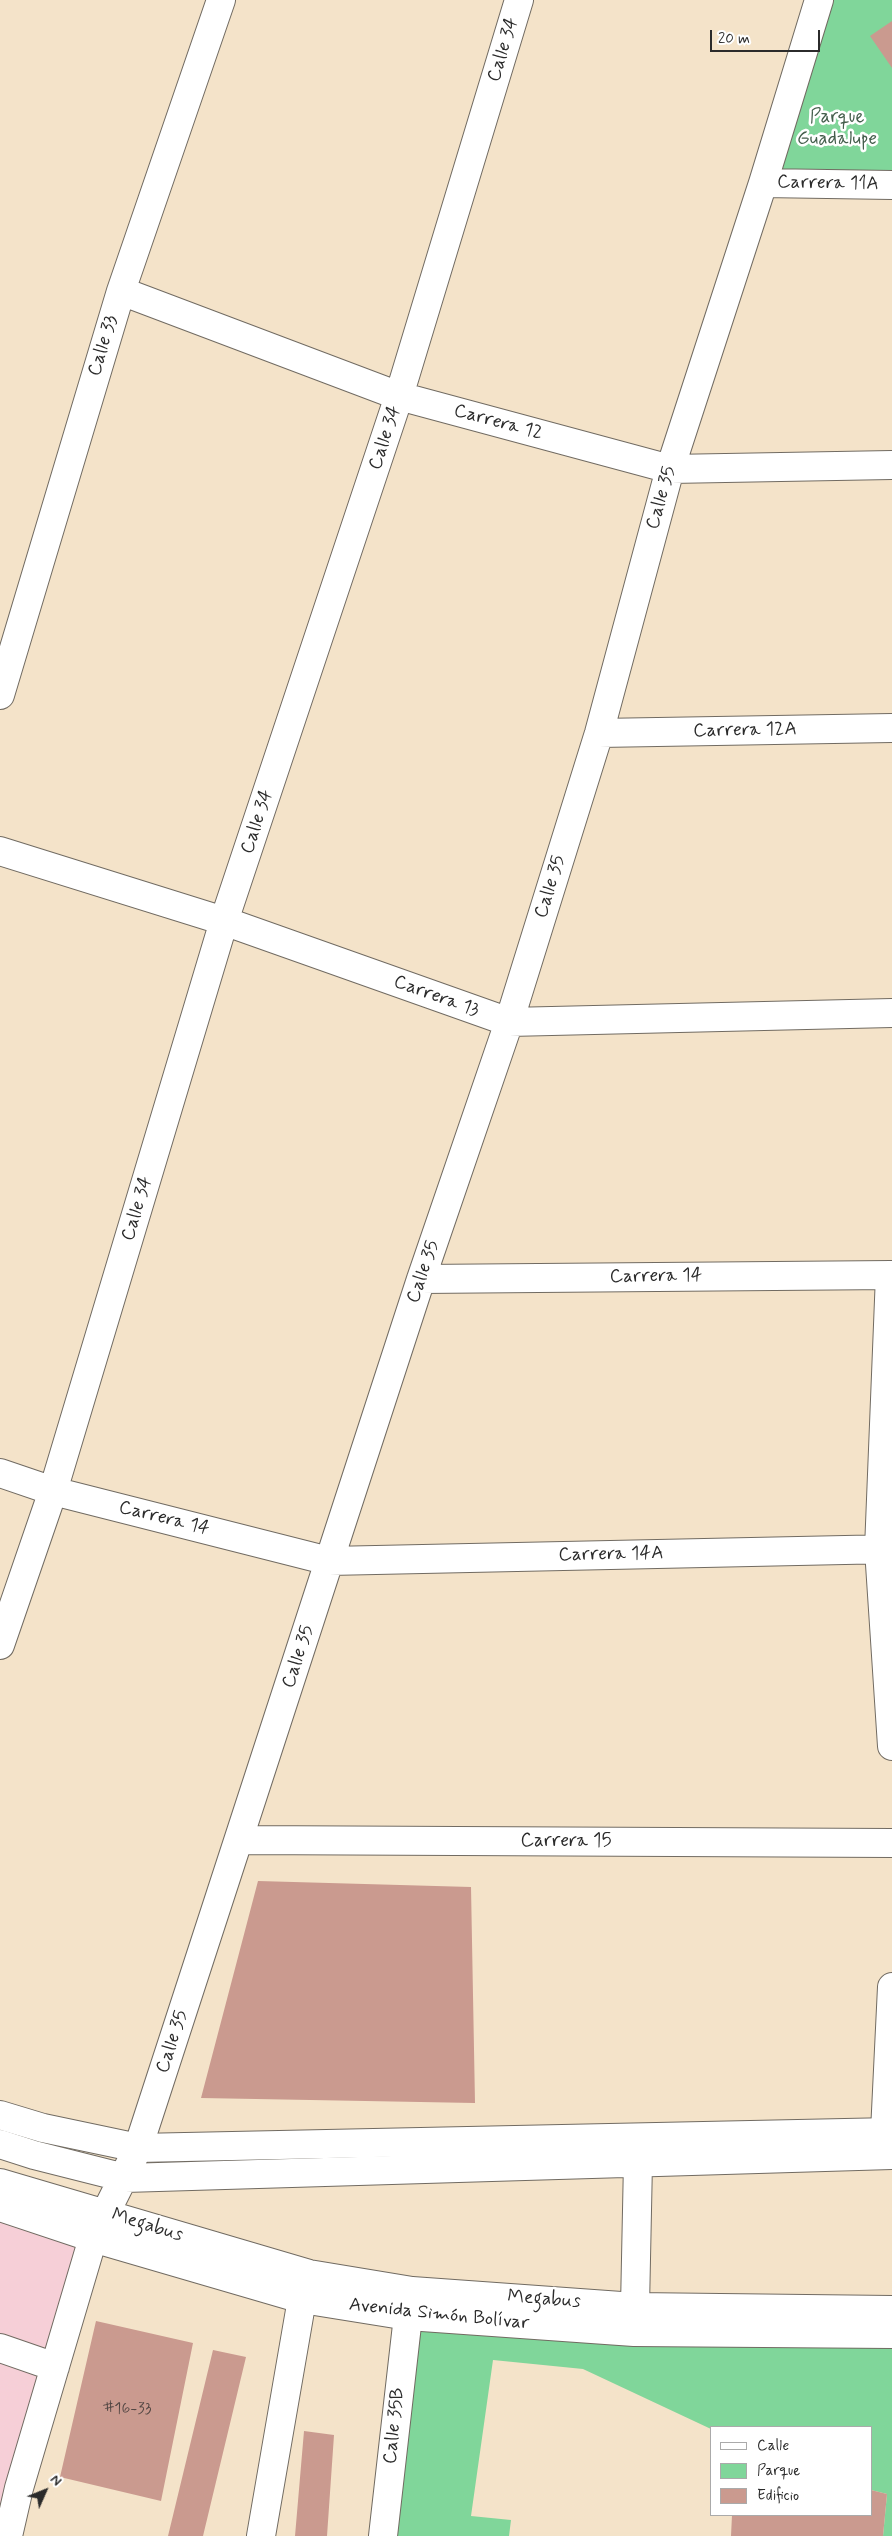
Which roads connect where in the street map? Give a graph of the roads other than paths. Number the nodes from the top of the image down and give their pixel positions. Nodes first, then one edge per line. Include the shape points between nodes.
1 (221, 0) edge
2 (519, 0) edge
3 (819, 0) edge
4 (763, 183) junction
5 (892, 185) edge
6 (121, 291) junction
7 (399, 396) junction
8 (892, 465) edge
9 (670, 469) junction
10 (0, 695) edge
11 (892, 728) edge
12 (598, 734) junction
13 (0, 851) edge
14 (224, 921) junction
15 (892, 1013) edge
16 (509, 1022) junction
17 (891, 1275) edge
18 (421, 1279) junction
19 (0, 1473) edge
20 (53, 1491) junction
21 (885, 1549) edge
22 (330, 1561) junction
23 (0, 1645) edge
24 (892, 1746) edge
25 (240, 1840) junction
26 (892, 1843) edge
27 (892, 1987) edge
28 (0, 2114) edge
29 (890, 2140) edge
30 (0, 2144) edge
31 (138, 2148) junction
32 (638, 2162) junction
33 (124, 2178) junction
34 (0, 2183) edge
35 (0, 2208) edge
36 (105, 2213) junction
37 (92, 2238) junction
38 (302, 2299) junction
39 (635, 2307) junction
40 (892, 2310) edge
41 (408, 2316) junction
42 (892, 2334) edge
43 (0, 2348) edge
44 (55, 2367) junction
45 (8, 2536) edge
46 (261, 2536) edge
47 (383, 2536) edge

1 - 6 street, Calle 33
2 - 7 street, Calle 34
3 - 4 street, Calle 35
4 - 5 street, Carrera 11A
4 - 9 street, Calle 35
6 - 7 street, Carrera 12
6 - 10 street, Calle 33
7 - 9 street, Carrera 12
7 - 14 street, Calle 34
8 - 9 street, Carrera 12
9 - 12 street, Calle 35
11 - 12 street, Carrera 12A
12 - 16 street, Calle 35
13 - 14 street, Carrera 13
14 - 16 street, Carrera 13
14 - 20 street, Calle 34
15 - 16 street, Carrera 13
16 - 18 street, Calle 35
17 - 18 street, Carrera 14
17 - 21 street
18 - 22 street, Calle 35
19 - 20 street, Carrera 14
20 - 22 street, Carrera 14
20 - 23 street, Calle 34
21 - 22 street, Carrera 14A
21 - 24 street
22 - 25 street, Calle 35
25 - 26 street, Carrera 15
25 - 31 street, Calle 35
27 - 29 street
28 - 31 street via 43,2128
29 - 31 street
29 - 32 street, Megabus
30 - 33 street, Megabus
31 - 33 street, Calle 35
32 - 33 street, Megabus
32 - 39 street
33 - 36 street, Calle 35
34 - 36 street, Megabus
35 - 37 street, Avenida Simón Bolívar
36 - 37 street, Calle 35
36 - 39 street, Megabus via 309,2274 412,2291
37 - 38 street, Avenida Simón Bolívar
37 - 44 street, Calle 35
38 - 41 street, Avenida Simón Bolívar
38 - 46 street
39 - 40 street, Megabus
41 - 42 street, Avenida Simón Bolívar via 634,2332
41 - 47 street, Calle 35B
43 - 44 street
44 - 45 street, Calle 35

